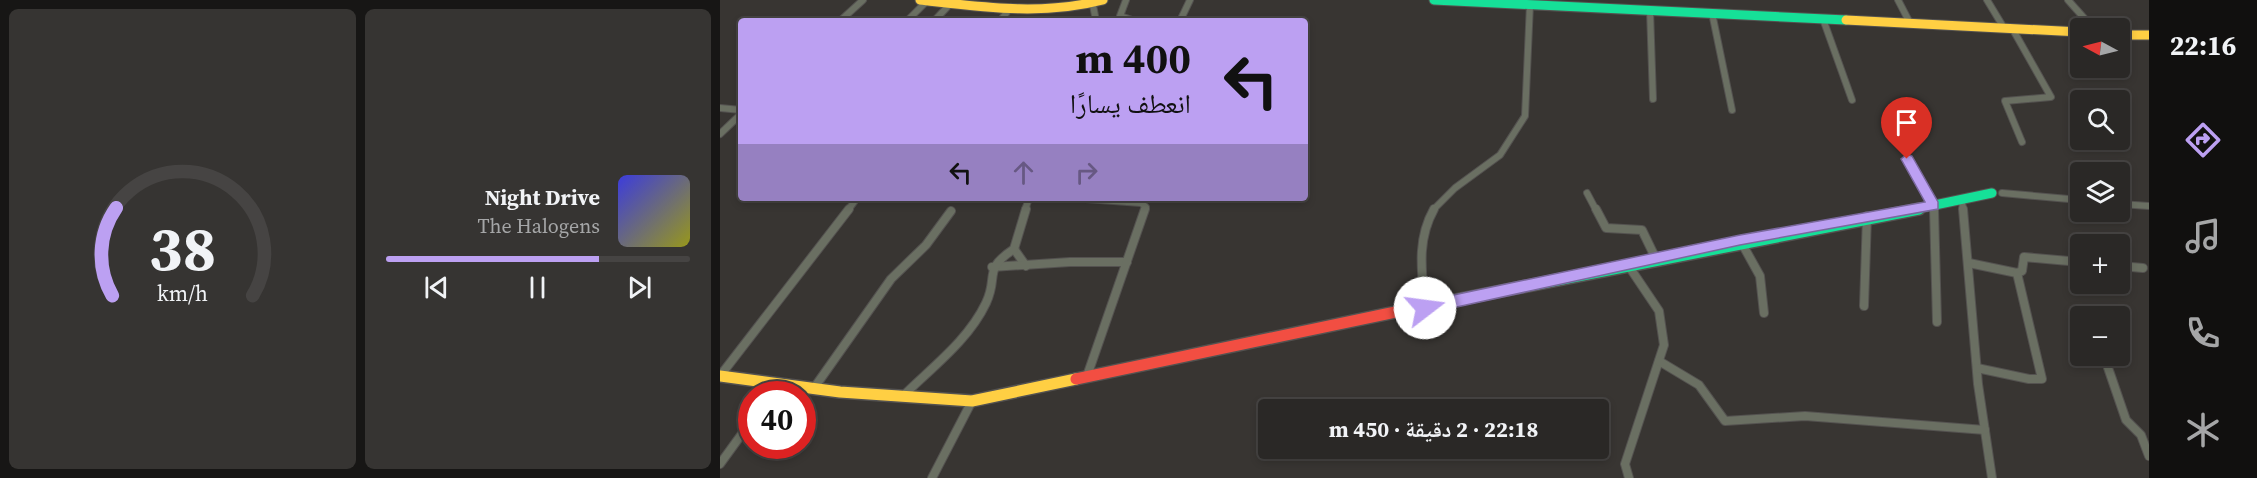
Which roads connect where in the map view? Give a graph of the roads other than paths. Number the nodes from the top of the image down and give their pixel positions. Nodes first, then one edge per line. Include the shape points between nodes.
1 (863, 0) edge
2 (920, 0) edge
3 (931, 0) edge
4 (1126, 0) edge
5 (1190, 0) edge
6 (1434, 0) edge
7 (1898, 0) edge
8 (1987, 0) edge
9 (2068, 0) edge
10 (952, 2) junction
11 (1098, 2) edge
12 (1497, 2) edge
13 (1557, 3) edge
14 (1530, 4) junction
15 (1012, 6) junction
16 (1650, 10) junction
17 (1712, 14) junction
18 (843, 18) edge
19 (910, 18) edge
20 (937, 18) edge
21 (1002, 18) edge
22 (1096, 18) edge
23 (1126, 18) edge
24 (1181, 18) edge
25 (2084, 18) edge
26 (1823, 19) junction
27 (1910, 23) junction
28 (2008, 28) junction
29 (2070, 31) edge
30 (2130, 35) edge
31 (2149, 36) edge
32 (1653, 99) dead end
33 (1852, 100) dead end
34 (720, 108) edge
35 (1732, 110) dead end
36 (738, 111) edge
37 (738, 115) edge
38 (720, 135) edge
39 (2022, 142) dead end
40 (1907, 159) dead end
41 (1997, 193) joint
42 (1587, 194) dead end
43 (2070, 199) edge
44 (855, 201) edge
45 (1028, 201) edge
46 (1103, 201) edge
47 (1962, 201) junction
48 (2130, 205) edge
49 (1934, 206) junction
50 (2149, 206) edge
51 (951, 210) dead end
52 (1867, 216) junction
53 (1740, 240) junction
54 (1014, 249) junction
55 (1656, 259) junction
56 (2070, 261) edge
57 (1127, 262) junction
58 (1970, 263) junction
59 (1629, 265) junction
60 (1026, 266) junction
61 (992, 267) junction
62 (2130, 267) edge
63 (2143, 268) dead end
64 (2018, 273) junction
65 (1864, 306) dead end
66 (1425, 308) junction
67 (1764, 313) dead end
68 (1937, 322) dead end
69 (1659, 361) junction
70 (2107, 366) edge
71 (1977, 368) junction
72 (720, 376) edge
73 (1087, 376) junction
74 (761, 381) edge
75 (816, 385) edge
76 (816, 388) edge
77 (902, 397) junction
78 (972, 401) junction
79 (1985, 430) junction
80 (738, 439) edge
81 (2149, 456) edge
82 (720, 464) edge
83 (932, 478) edge
84 (1629, 478) edge
85 (1992, 478) edge

1 - 18 street
2 - 3 street
3 - 10 street
3 - 19 street
4 - 23 street via 1120,16
5 - 24 street
6 - 12 street
7 - 27 street
8 - 28 street
9 - 25 street
10 - 15 street
10 - 20 street
11 - 15 street via 1069,9
11 - 22 street
12 - 14 street
13 - 14 street
13 - 16 street
14 - 66 street via 1525,116 1500,155 1455,188 1426,221 1420,253
15 - 21 street
16 - 17 street
16 - 32 street
17 - 26 street
17 - 35 street
26 - 27 street
26 - 33 street
27 - 28 street
28 - 29 street
28 - 39 street via 2051,96 2005,101
30 - 31 street
34 - 36 street
37 - 38 street
40 - 49 street
41 - 43 street
41 - 47 street
42 - 55 street via 1606,228 1645,230
44 - 72 street
45 - 54 street
46 - 57 street via 1146,207
47 - 49 street
47 - 58 street
48 - 50 street
49 - 52 street
49 - 68 street
51 - 75 street via 926,245 891,279
52 - 53 street
52 - 65 street
53 - 55 street
53 - 67 street via 1760,276
54 - 60 street
54 - 61 street
55 - 59 street
56 - 64 street via 2024,257 2022,271
57 - 60 street
57 - 73 street
58 - 64 street
58 - 71 street
59 - 66 street
59 - 69 street via 1659,311 1664,345
60 - 61 street
61 - 77 street via 990,294 969,331
62 - 63 street
64 - 71 street via 2042,378
66 - 73 street
69 - 79 street via 1687,375 1702,388 1717,415 1725,421 1805,416
69 - 84 street via 1625,464
70 - 81 street via 2126,420 2141,435
71 - 79 street
72 - 74 street
73 - 78 street
76 - 77 street
77 - 78 street
78 - 83 street
79 - 85 street
80 - 82 street

